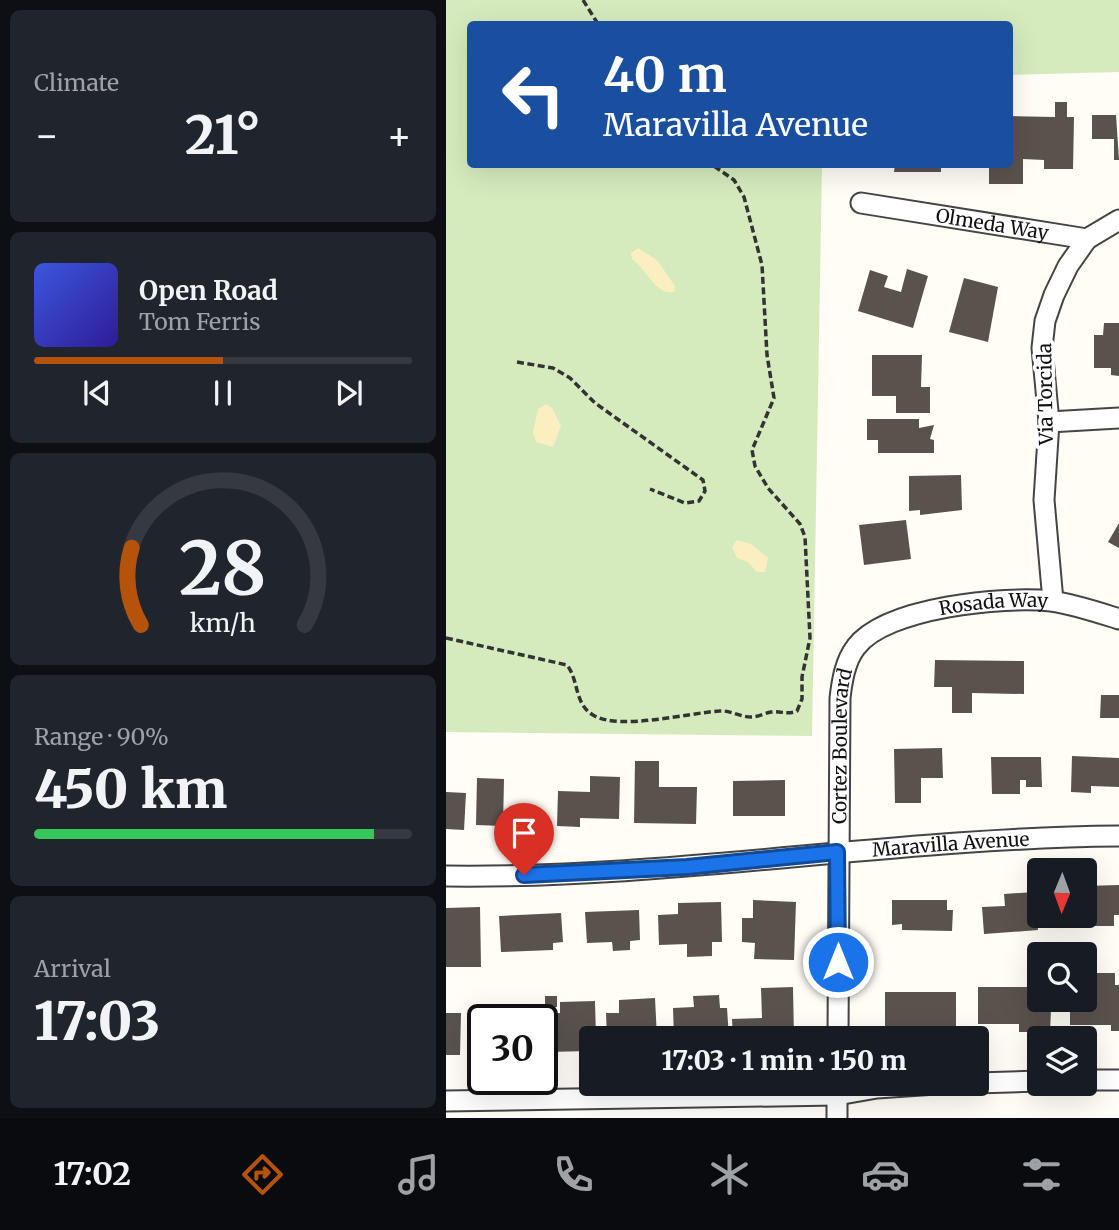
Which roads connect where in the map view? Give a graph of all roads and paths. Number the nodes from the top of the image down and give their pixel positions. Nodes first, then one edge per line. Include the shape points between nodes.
1 (583, 0) edge
2 (596, 21) edge
3 (717, 168) edge
4 (861, 203) dead end
5 (1119, 220) edge
6 (1087, 239) junction
7 (517, 362) dead end
8 (1119, 418) edge
9 (1049, 422) junction
10 (650, 489) dead end
11 (1053, 601) junction
12 (1119, 619) edge
13 (872, 632) joint
14 (446, 638) edge
15 (1119, 836) edge
16 (837, 852) junction
17 (446, 876) edge
18 (838, 1026) edge
19 (1097, 1080) edge
20 (1119, 1080) edge
21 (1027, 1081) edge
22 (989, 1083) edge
23 (609, 1096) edge
24 (837, 1096) edge
25 (446, 1101) edge
26 (837, 1118) edge

1 - 2 path
3 - 14 path via 735,180 744,197 762,265 774,398 752,450 755,466 805,537 810,638 797,711 751,717 723,710 662,721 603,721 589,713 579,699 567,665
4 - 6 street, Olmeda Way
5 - 6 street
6 - 9 street, Via Torcida via 1068,266 1045,321 1042,348
7 - 10 path via 553,368 570,378 595,403 703,480 705,491 699,501 685,503
8 - 9 street
9 - 11 street, Via Torcida via 1044,500
11 - 12 street, Rosada Way
11 - 13 street, Rosada Way via 1001,601 932,610
13 - 16 street, Cortez Boulevard via 856,647 842,677
15 - 16 street, Maravilla Avenue via 1019,837
16 - 17 street, Maravilla Avenue via 619,872
16 - 18 street, Cortez Boulevard
19 - 20 street
21 - 22 street
23 - 25 street
24 - 26 street

